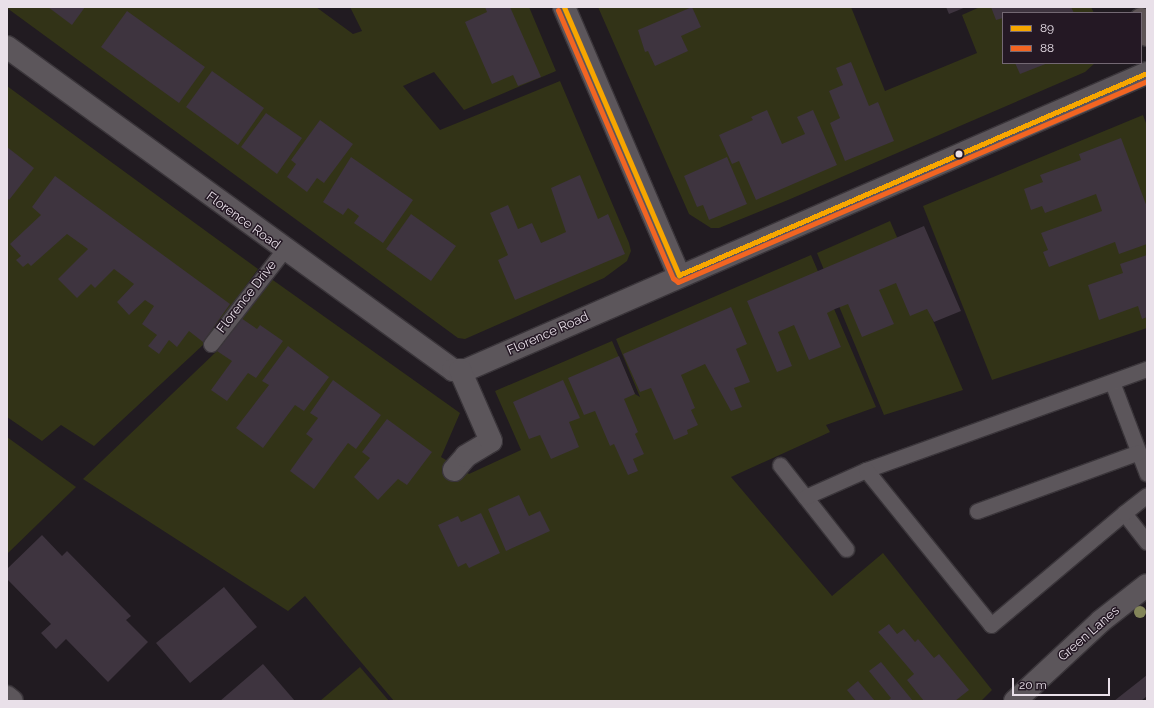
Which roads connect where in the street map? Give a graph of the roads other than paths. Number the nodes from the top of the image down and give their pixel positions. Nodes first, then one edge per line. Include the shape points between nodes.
1 (564, 7) edge
2 (1142, 22) edge
3 (1147, 35) edge
4 (7, 47) edge
5 (1147, 73) edge
6 (284, 250) junction
7 (679, 276) junction
8 (210, 344) dead end
9 (1147, 369) edge
10 (460, 370) junction
11 (1112, 382) junction
12 (1139, 452) junction
13 (780, 465) dead end
14 (454, 470) dead end
15 (866, 470) junction
16 (1147, 474) edge
17 (1147, 495) edge
18 (805, 497) junction
19 (978, 511) dead end
20 (1124, 513) junction
21 (1147, 542) edge
22 (846, 549) dead end
23 (1147, 585) edge
24 (7, 696) edge
25 (12, 701) edge
26 (1015, 701) edge

1 - 7 street
2 - 3 highway
4 - 6 street, Florence Road
5 - 7 street, Florence Road
6 - 8 lane, Florence Drive
6 - 10 street, Florence Road via 439,363
7 - 10 street, Florence Road
9 - 11 lane
10 - 14 street via 491,441 466,456
11 - 12 lane
11 - 15 lane
12 - 16 lane
12 - 19 lane
13 - 18 lane
15 - 18 lane
15 - 20 lane via 991,625
17 - 20 lane
18 - 22 lane
20 - 21 lane
23 - 26 street, Green Lanes via 1101,621
24 - 25 street

